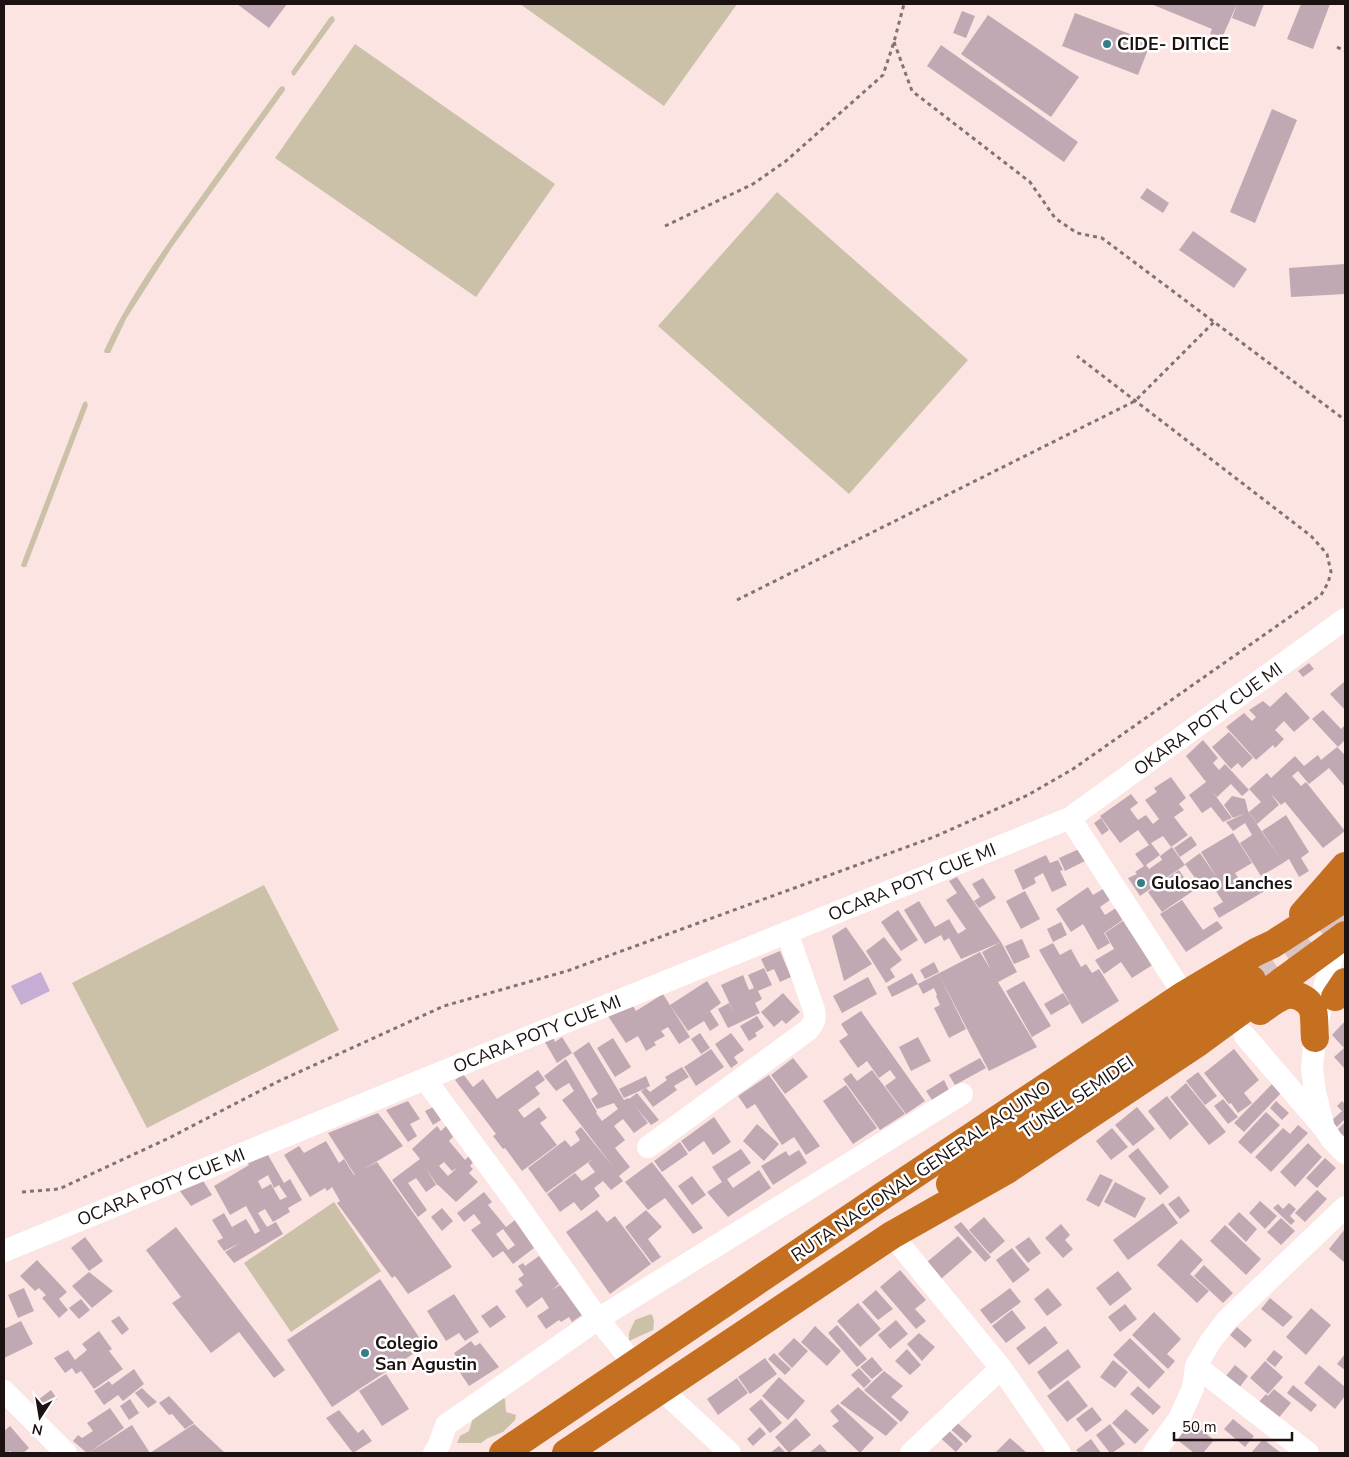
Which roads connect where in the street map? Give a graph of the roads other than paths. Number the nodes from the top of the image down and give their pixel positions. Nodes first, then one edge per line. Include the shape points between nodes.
1 (1345, 619) edge
2 (1070, 818) junction
3 (1345, 866) edge
4 (1345, 898) edge
5 (788, 932) junction
6 (1343, 940) edge
7 (1273, 944) junction
8 (1252, 980) tunnel mouth
9 (1342, 990) edge
10 (1184, 995) junction
11 (1246, 1036) dead end
12 (1315, 1038) junction
13 (1200, 1042) junction
14 (425, 1079) junction
15 (962, 1094) dead end
16 (1324, 1128) junction
17 (648, 1147) dead end
18 (1345, 1153) edge
19 (1345, 1207) edge
20 (902, 1230) junction
21 (4, 1251) edge
22 (598, 1320) junction
23 (634, 1364) junction
24 (1196, 1366) junction
25 (1001, 1368) junction
26 (661, 1389) junction
27 (4, 1391) edge
28 (66, 1453) edge
29 (434, 1453) edge
30 (503, 1453) edge
31 (566, 1453) edge
32 (730, 1453) edge
33 (911, 1453) edge
34 (1060, 1453) edge
35 (1154, 1453) edge
36 (1308, 1453) edge

1 - 2 street, OKARA POTY CUE MI
2 - 5 street, OCARA POTY CUE MI
2 - 10 street
3 - 7 highway
4 - 7 highway, RUTA NACIONAL GENERAL AQUINO
5 - 14 street, OCARA POTY CUE MI
5 - 17 street via 816,1016 814,1023
6 - 9 street
6 - 12 street via 1323,992
6 - 13 highway, RUTA NACIONAL GENERAL AQUINO
7 - 10 highway, RUTA NACIONAL GENERAL AQUINO
8 - 20 highway, TÚNEL SEMIDEI via 1096,1082 950,1184
9 - 12 street
10 - 23 highway, RUTA NACIONAL GENERAL AQUINO
11 - 16 street
12 - 13 highway via 1311,1006 1301,997 1292,995 1268,1005 1227,1033
12 - 16 street via 1312,1070
13 - 20 highway, RUTA NACIONAL GENERAL AQUINO via 1007,1170
14 - 21 street, OCARA POTY CUE MI
14 - 22 street
15 - 22 street
16 - 18 street
19 - 24 street via 1227,1320
20 - 25 street
20 - 26 highway, RUTA NACIONAL GENERAL AQUINO
22 - 23 street
22 - 29 street via 446,1425
23 - 30 highway, RUTA NACIONAL GENERAL AQUINO
24 - 35 street via 1193,1388 1180,1419
24 - 36 street
25 - 33 street
25 - 34 street
26 - 31 highway, RUTA NACIONAL GENERAL AQUINO
26 - 32 street
27 - 28 street

